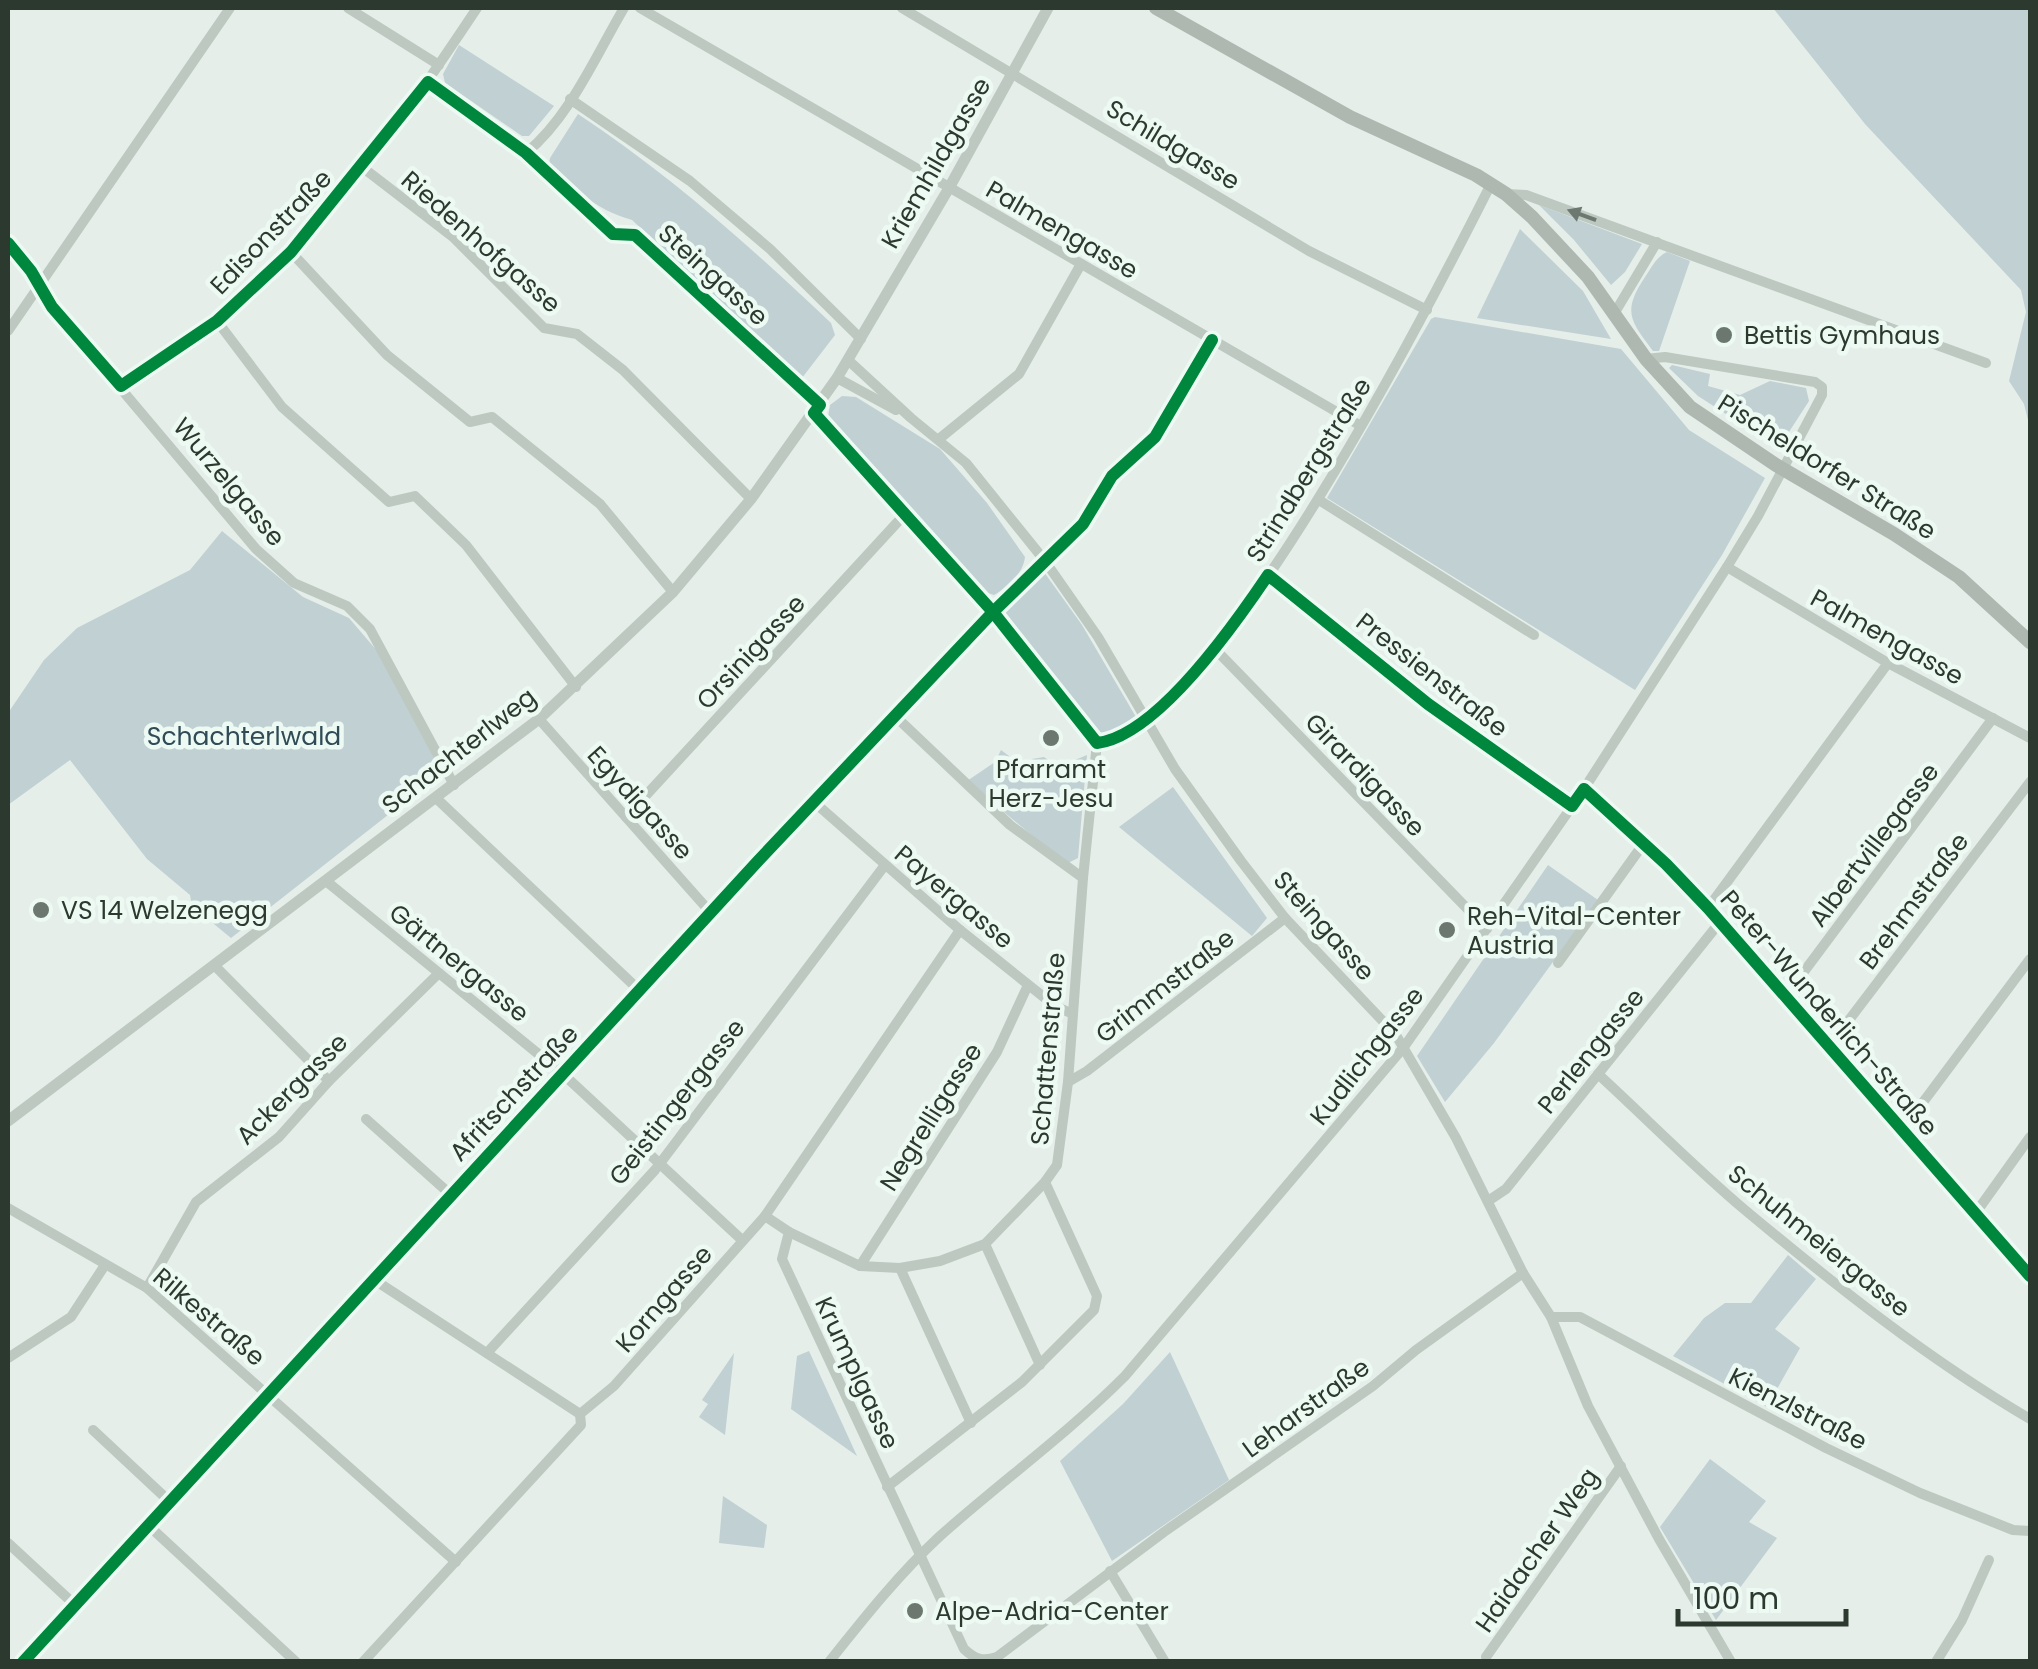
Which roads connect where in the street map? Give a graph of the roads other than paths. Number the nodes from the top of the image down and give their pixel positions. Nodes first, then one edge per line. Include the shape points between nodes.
1 (230, 8) edge
2 (348, 8) edge
3 (477, 8) edge
4 (624, 8) edge
5 (640, 8) edge
6 (902, 8) edge
7 (1048, 8) edge
8 (1156, 8) edge
9 (439, 65) junction
10 (1014, 72) junction
11 (428, 82) junction
12 (570, 99) junction
13 (526, 153) junction
14 (362, 168) junction
15 (1491, 184) junction
16 (948, 188) junction
17 (1506, 194) junction
18 (1656, 242) junction
19 (8, 243) edge
20 (291, 252) junction
21 (1082, 264) junction
22 (39, 285) junction
23 (1427, 310) junction
24 (1614, 314) junction
25 (217, 321) junction
26 (8, 330) edge
27 (861, 339) junction
28 (1212, 340) junction
29 (1646, 359) junction
30 (848, 360) junction
31 (1986, 363) dead end
32 (837, 378) junction
33 (121, 386) junction
34 (817, 409) junction
35 (910, 418) junction
36 (1361, 426) junction
37 (939, 439) junction
38 (1783, 470) junction
39 (751, 499) junction
40 (1319, 500) junction
41 (905, 514) junction
42 (1045, 561) junction
43 (1726, 568) junction
44 (1268, 575) junction
45 (673, 592) junction
46 (993, 612) junction
47 (1534, 635) dead end
48 (2030, 642) edge
49 (1215, 648) junction
50 (1888, 663) junction
51 (576, 687) junction
52 (894, 716) junction
53 (1993, 718) junction
54 (539, 719) junction
55 (1146, 722) junction
56 (2030, 738) edge
57 (1097, 743) junction
58 (2030, 782) edge
59 (454, 784) junction
60 (1584, 789) junction
61 (436, 798) junction
62 (814, 802) junction
63 (1572, 806) junction
64 (626, 817) junction
65 (1644, 843) junction
66 (885, 864) junction
67 (1083, 878) junction
68 (326, 881) junction
69 (1708, 908) junction
70 (711, 913) junction
71 (1285, 918) junction
72 (1720, 922) junction
73 (1487, 929) junction
74 (960, 930) junction
75 (2030, 959) edge
76 (1558, 963) dead end
77 (215, 966) junction
78 (440, 973) junction
79 (1028, 985) junction
80 (640, 991) junction
81 (1782, 991) junction
82 (1073, 1014) junction
83 (1830, 1044) junction
84 (1404, 1047) junction
85 (564, 1074) junction
86 (1598, 1074) junction
87 (328, 1081) junction
88 (1068, 1082) junction
89 (366, 1119) dead end
90 (8, 1121) edge
91 (1903, 1129) junction
92 (2030, 1138) edge
93 (659, 1161) junction
94 (1045, 1182) junction
95 (450, 1194) junction
96 (1488, 1201) junction
97 (8, 1208) edge
98 (1974, 1214) junction
99 (764, 1216) junction
100 (789, 1232) junction
101 (742, 1240) junction
102 (985, 1244) junction
103 (105, 1265) junction
104 (860, 1266) junction
105 (900, 1268) junction
106 (1522, 1273) junction
107 (2030, 1276) edge
108 (373, 1279) junction
109 (147, 1288) junction
110 (1551, 1317) junction
111 (487, 1353) junction
112 (8, 1358) edge
113 (1040, 1364) junction
114 (268, 1394) junction
115 (580, 1414) junction
116 (2030, 1419) edge
117 (971, 1423) junction
118 (93, 1430) dead end
119 (1620, 1466) junction
120 (887, 1487) junction
121 (170, 1501) junction
122 (148, 1525) junction
123 (2030, 1531) edge
124 (8, 1543) edge
125 (921, 1555) junction
126 (1989, 1560) dead end
127 (456, 1562) junction
128 (1110, 1571) junction
129 (75, 1606) junction
130 (1486, 1658) dead end
131 (23, 1662) edge
132 (296, 1662) edge
133 (363, 1662) edge
134 (828, 1662) edge
135 (1165, 1662) edge
136 (1731, 1662) edge
137 (1936, 1662) edge

1 - 22 street
2 - 9 street
3 - 9 street, Edisonstraße
4 - 12 street
5 - 16 street, Palmengasse
6 - 10 street, Schildgasse
7 - 10 street, Kriemhildgasse
8 - 15 main road, Pischeldorfer Straße via 1380,133
9 - 11 street, Edisonstraße
10 - 16 street, Kriemhildgasse
10 - 23 street, Schildgasse via 1309,251
11 - 13 street, Steingasse
11 - 14 street, Edisonstraße
12 - 13 street
12 - 27 street via 690,181
13 - 34 street, Steingasse via 613,234 635,235
14 - 20 street, Edisonstraße
14 - 39 street, Riedenhofgasse via 452,237 544,328 577,334 623,370
15 - 17 main road, Pischeldorfer Straße
15 - 23 street, Strindbergstraße
16 - 21 street, Palmengasse
16 - 27 street, Kriemhildgasse
18 -> 17 street, Pischeldorfer Straße via 1526,195
17 - 24 main road, Pischeldorfer Straße via 1566,250
18 - 24 street
18 - 31 street, Pischeldorfer Straße
19 - 22 street, Wurzelgasse
20 - 25 street, Edisonstraße
20 - 45 street via 400,366 470,422 492,417 600,504
21 - 28 street, Palmengasse
21 - 37 street via 1018,374
22 - 26 street
22 - 33 street, Wurzelgasse
23 - 36 street, Strindbergstraße
24 - 29 main road, Pischeldorfer Straße
25 - 33 street, Edisonstraße
25 - 51 street via 282,407 389,502 414,496 466,545
27 - 30 street, Schachterlweg
28 - 36 street, Palmengasse
28 - 42 street, Afritschstraße via 1154,437 1112,476 1083,524
29 - 38 main road, Pischeldorfer Straße via 1690,407
29 - 38 street, Kudlichgasse via 1822,387
30 - 32 street, Schachterlweg
30 - 35 street, Steingasse
32 - 34 street, Schachterlweg
32 - 35 street, Steingasse
33 - 59 street, Wurzelgasse via 256,549 294,583 347,606 370,629
34 - 39 street, Schachterlweg
34 - 41 street, Steingasse
35 - 37 street, Steingasse
36 - 40 street, Strindbergstraße
37 - 42 street, Steingasse
38 - 43 street, Kudlichgasse
38 - 48 main road, Pischeldorfer Straße via 1959,577
39 - 45 street, Schachterlweg
40 - 44 street, Strindbergstraße
40 - 47 street
41 - 46 street, Steingasse
41 - 64 street, Orsinigasse
42 - 46 street, Afritschstraße
42 - 55 street, Steingasse
43 - 50 street, Palmengasse
43 - 60 street, Kudlichgasse
44 - 49 street, Strindbergstraße
44 - 63 street, Pressienstraße via 1428,704
45 - 51 street, Schachterlweg
46 - 52 street, Afritschstraße
46 - 57 street, Steingasse
49 - 55 street, Strindbergstraße
49 - 73 street, Girardigasse
50 - 53 street, Palmengasse
50 - 69 street
51 - 54 street, Schachterlweg
52 - 62 street, Afritschstraße
52 - 67 street via 1010,825
53 - 56 street, Palmengasse
53 - 81 street, Albertvillegasse via 1800,977
54 - 59 street, Schachterlweg
54 - 64 street, Egydigasse
55 - 57 street, Strindbergstraße via 1115,741
55 - 71 street, Steingasse
57 - 67 street, Schattenstraße
58 - 83 street, Brehmstraße
59 - 61 street, Schachterlweg
60 - 63 street, Kudlichgasse
60 - 65 street, Peter-Wunderlich-Straße
61 - 68 street, Schachterlweg
61 - 80 street
62 - 66 street, Payergasse
62 - 70 street, Afritschstraße
63 - 73 street, Kudlichgasse
64 - 70 street, Egydigasse
65 - 69 street, Peter-Wunderlich-Straße
65 - 76 street
66 - 74 street, Payergasse
66 - 93 street, Geistingergasse
67 - 82 street, Schattenstraße
68 - 77 street, Schachterlweg
68 - 78 street, Gärtnergasse
69 - 72 street, Peter-Wunderlich-Straße
70 - 80 street, Afritschstraße
71 - 84 street, Steingasse
71 - 88 street, Grimmstraße
72 - 81 street, Peter-Wunderlich-Straße
72 - 86 street, Perlengasse
73 - 84 street, Kudlichgasse
74 - 79 street, Payergasse
74 - 99 street, Korngasse
75 - 91 street
77 - 87 street
77 - 90 street, Schachterlweg
78 - 85 street, Gärtnergasse
78 - 87 street, Ackergasse
79 - 82 street, Payergasse
79 - 104 street, Negrelligasse via 997,1052
80 - 85 street, Afritschstraße
81 - 83 street, Peter-Wunderlich-Straße
82 - 88 street, Schattenstraße
83 - 91 street, Peter-Wunderlich-Straße
84 - 96 street, Steingasse
84 - 125 street, Kudlichgasse via 1125,1376
85 - 93 street, Gärtnergasse
85 - 95 street, Afritschstraße
86 - 96 street, Perlengasse via 1506,1190
86 - 116 street, Schuhmeiergasse via 1786,1244 1925,1354
87 - 109 street, Ackergasse via 279,1137 196,1202
88 - 94 street, Schattenstraße via 1060,1156
89 - 95 street
91 - 98 street, Peter-Wunderlich-Straße
92 - 98 street
93 - 101 street, Gärtnergasse
93 - 111 street, Geistingergasse
94 - 102 street, Schattenstraße
94 - 113 street via 1097,1296 1094,1310
95 - 108 street, Afritschstraße
96 - 106 street, Steingasse
97 - 103 street, Rilkestraße
98 - 107 street, Peter-Wunderlich-Straße
99 - 100 street
99 - 101 street, Korngasse
100 - 104 street, Schattenstraße
100 - 120 street, Krumplgasse via 782,1260
101 - 115 street, Korngasse via 614,1386
102 - 105 street, Schattenstraße
102 - 113 street
103 - 109 street, Rilkestraße
103 - 112 street via 70,1317
104 - 105 street, Schattenstraße
105 - 117 street
106 - 110 street, Steingasse
106 - 128 street, Leharstraße
108 - 111 street
108 - 114 street, Afritschstraße
109 - 114 street, Rilkestraße
110 - 119 street, Steingasse
110 - 123 street, Kienzlstraße via 1580,1317 1875,1472 2013,1530
111 - 115 street
113 - 117 street
114 - 121 street, Afritschstraße
114 - 127 street, Rilkestraße
115 - 127 street, Korngasse via 581,1425
117 - 120 street
118 - 121 street
119 - 130 street, Haidacher Weg
119 - 136 street, Steingasse
120 - 125 street, Krumplgasse
121 - 122 street, Afritschstraße
122 - 129 street, Afritschstraße
122 - 132 street
124 - 129 street
125 - 128 street via 964,1649 986,1660
125 - 134 street, Kudlichgasse
126 - 137 street
127 - 133 street, Korngasse
128 - 135 street
129 - 131 street, Afritschstraße

